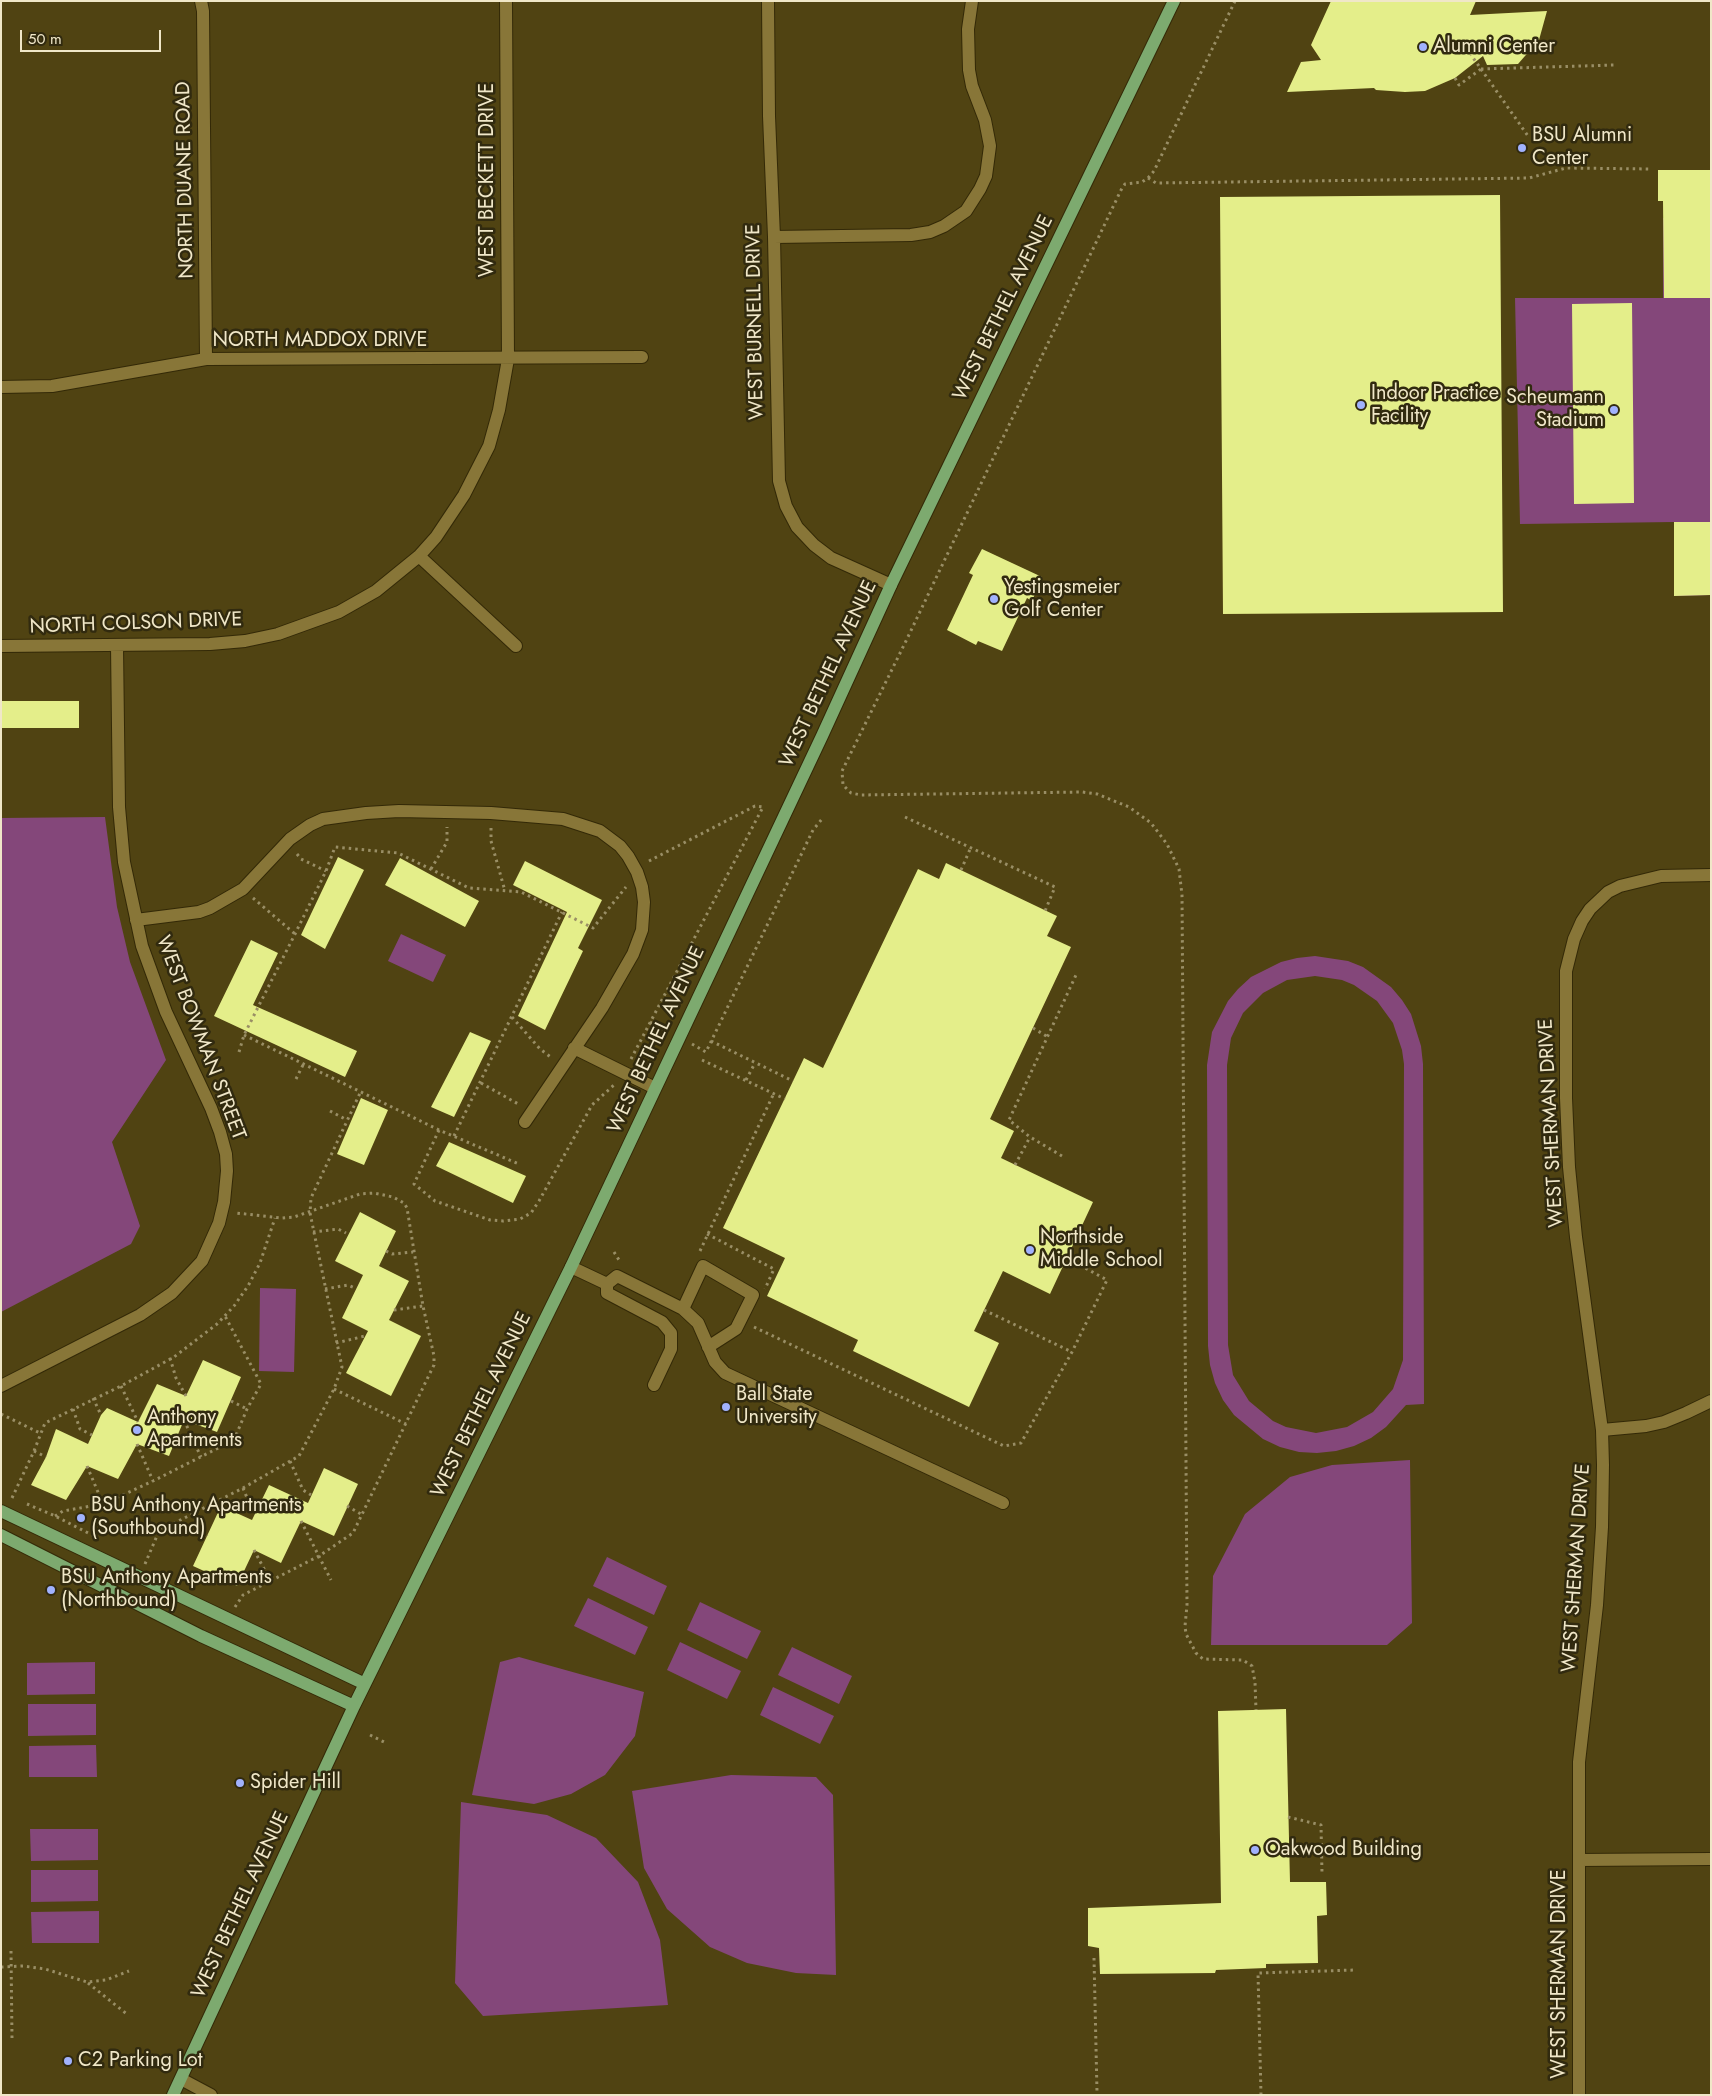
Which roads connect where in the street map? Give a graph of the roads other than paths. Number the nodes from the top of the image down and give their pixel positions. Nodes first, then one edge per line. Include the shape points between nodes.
1 (201, 1) edge
2 (506, 1) edge
3 (768, 1) edge
4 (972, 1) edge
5 (1174, 1) edge
6 (774, 237) junction
7 (642, 357) dead end
8 (508, 359) junction
9 (206, 360) junction
10 (1, 387) edge
11 (420, 556) junction
12 (891, 585) junction
13 (1, 646) edge
14 (117, 646) junction
15 (516, 646) dead end
16 (1711, 876) edge
17 (136, 920) junction
18 (574, 1048) junction
19 (655, 1088) junction
20 (529, 1116) road end
21 (571, 1266) junction
22 (608, 1284) junction
23 (683, 1309) junction
24 (708, 1347) junction
25 (654, 1385) dead end
26 (1, 1386) edge
27 (1711, 1400) edge
28 (1602, 1430) junction
29 (1003, 1503) dead end
30 (1, 1511) edge
31 (1, 1536) edge
32 (365, 1684) junction
33 (354, 1706) junction
34 (1711, 1859) edge
35 (1579, 1860) junction
36 (181, 2078) junction
37 (173, 2095) edge
38 (211, 2095) edge
39 (1580, 2095) edge

1 - 9 street, NORTH DUANE ROAD
2 - 8 street, WEST BECKETT DRIVE
3 - 6 street, WEST BURNELL DRIVE
4 - 6 street via 968,29 969,70 990,146 986,176 966,211 944,226 911,235
5 - 12 main road, WEST BETHEL AVENUE
6 - 12 street, WEST BURNELL DRIVE via 777,459 786,506 797,527 831,558
7 - 8 street, NORTH MADDOX DRIVE
8 - 9 street, NORTH MADDOX DRIVE
8 - 11 street, NORTH COLSON DRIVE via 499,410 486,452 464,495
9 - 10 street, NORTH MADDOX DRIVE via 52,386
11 - 14 street, NORTH COLSON DRIVE via 376,591 339,612 278,634 210,644
11 - 15 street
12 - 19 main road, WEST BETHEL AVENUE
13 - 14 street, NORTH COLSON DRIVE
14 - 17 street, WEST BOWMAN STREET via 120,836
16 - 28 street, WEST SHERMAN DRIVE via 1661,876 1608,892 1582,922 1566,970 1569,1167
17 - 18 street via 210,908 243,889 286,843 310,825 323,820 366,813 448,812 563,819 584,825 600,831 628,856 642,887 644,917 638,942 602,1008
17 - 26 street, WEST BOWMAN STREET via 166,1012 220,1132 227,1170 222,1210 202,1261 172,1293 140,1315
18 - 19 street
18 - 20 street
19 - 21 main road, WEST BETHEL AVENUE
21 - 22 street
21 - 32 main road, WEST BETHEL AVENUE
22 - 23 street via 618,1276
22 - 25 street via 608,1293 662,1322 671,1333 671,1349
23 - 24 street via 698,1323
23 - 24 street via 703,1266 753,1295 736,1329
24 - 29 street via 725,1373
27 - 28 street via 1664,1422
28 - 35 street, WEST SHERMAN DRIVE via 1602,1527 1597,1605 1579,1762
30 - 32 main road
31 - 33 main road via 200,1636
32 - 33 main road, WEST BETHEL AVENUE
33 - 36 main road, WEST BETHEL AVENUE
34 - 35 street
35 - 39 street, WEST SHERMAN DRIVE
36 - 37 main road, WEST BETHEL AVENUE
36 - 38 street

